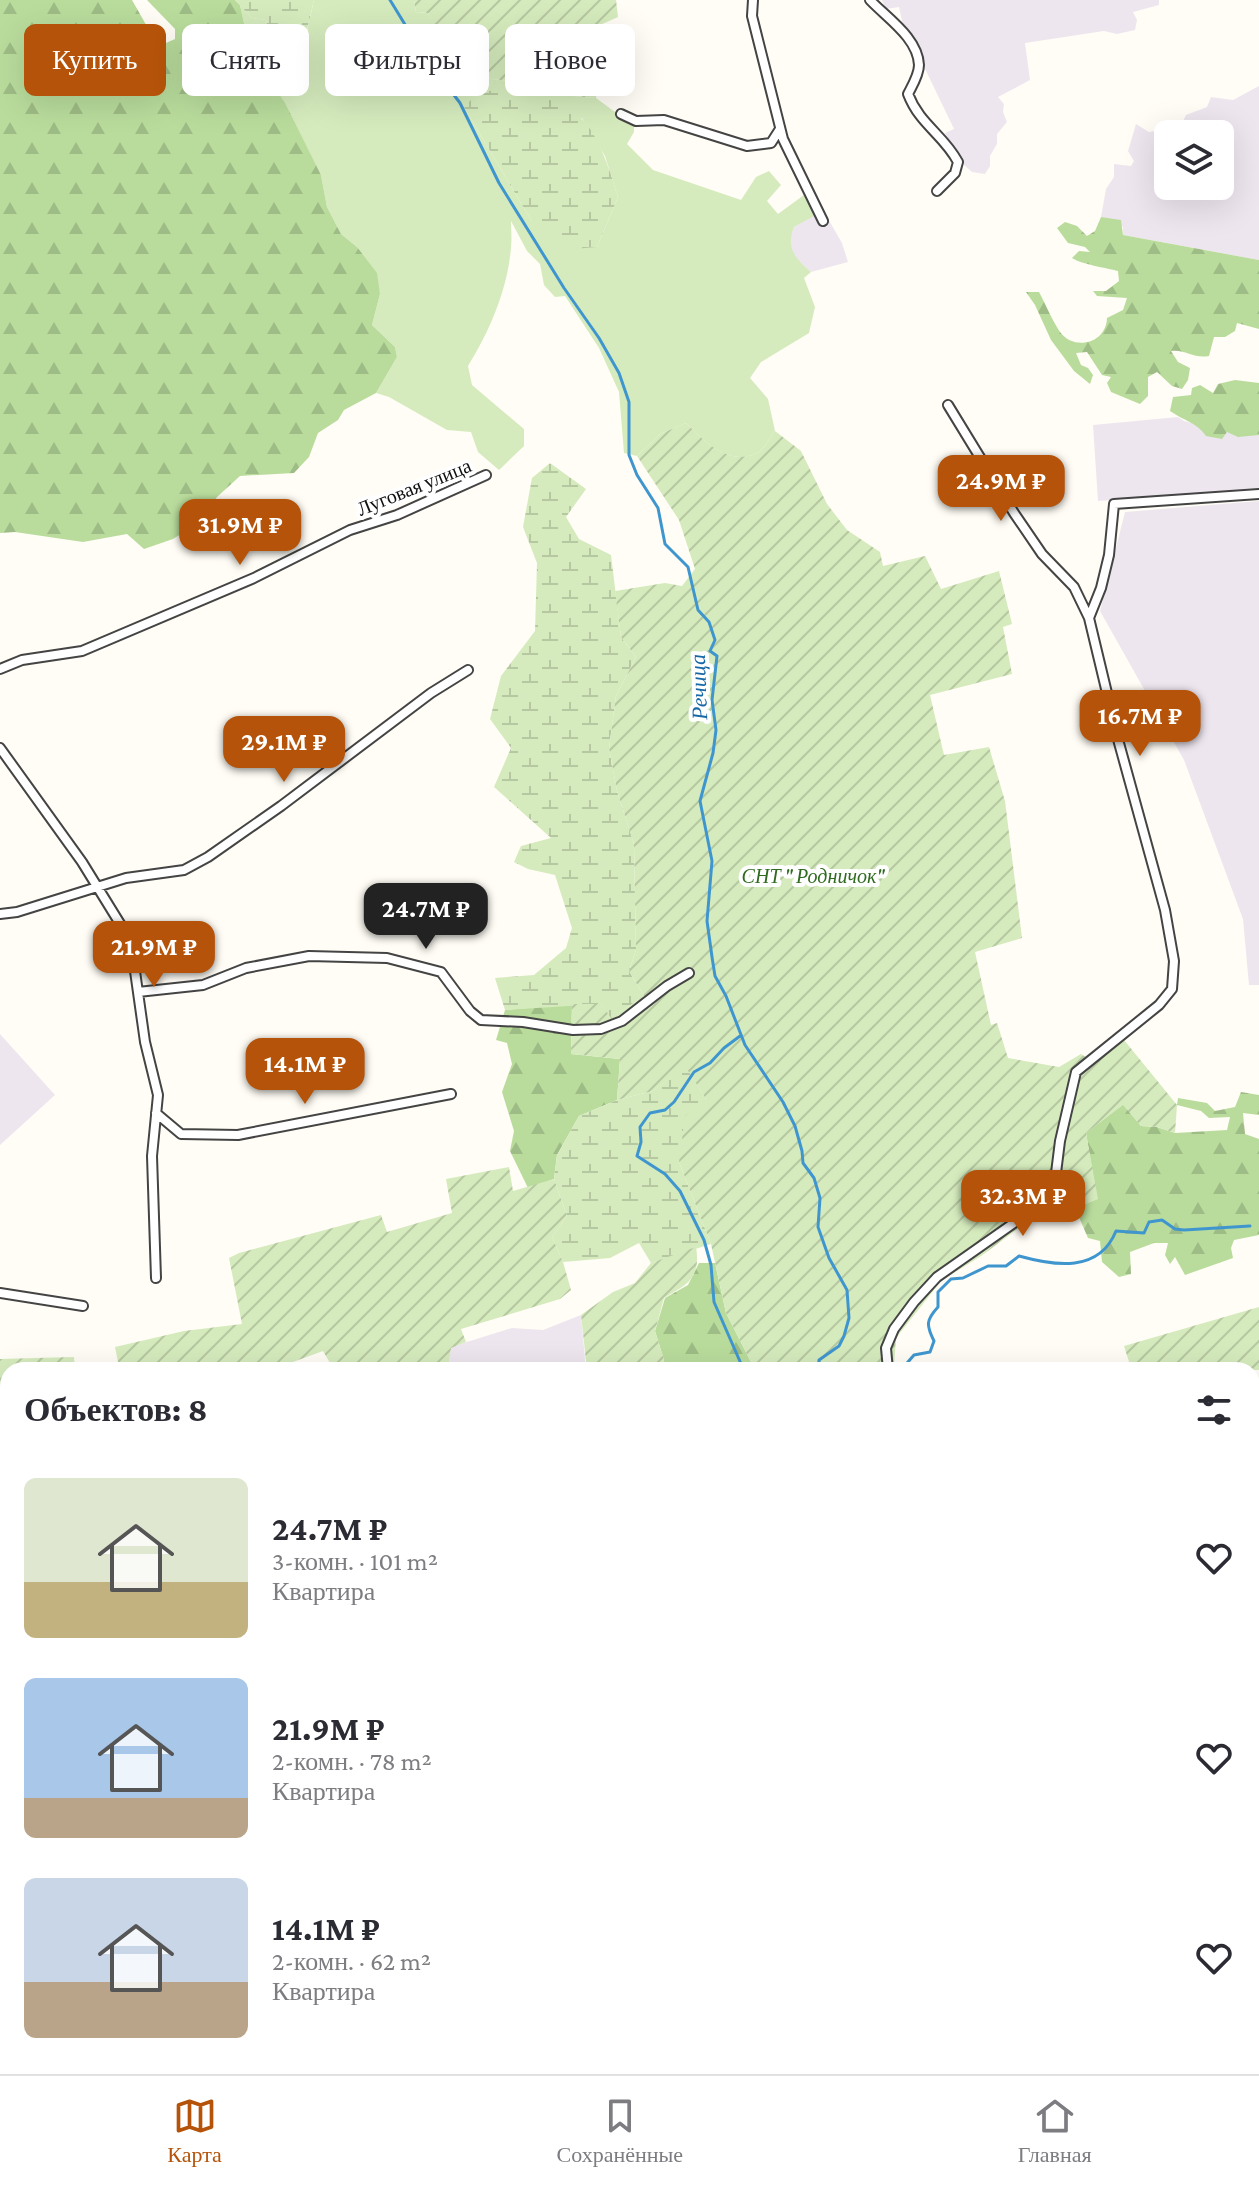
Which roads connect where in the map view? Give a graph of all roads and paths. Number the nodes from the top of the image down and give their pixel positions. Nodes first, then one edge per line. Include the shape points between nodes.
1 (753, 0) edge
2 (870, 0) edge
3 (621, 114) dead end
4 (780, 128) junction
5 (937, 191) dead end
6 (823, 221) dead end
7 (948, 405) dead end
8 (486, 475) dead end
9 (1259, 494) edge
10 (1089, 618) junction
11 (0, 669) edge
12 (468, 670) dead end
13 (0, 748) edge
14 (97, 889) junction
15 (0, 914) edge
16 (689, 973) dead end
17 (138, 992) junction
18 (451, 1094) dead end
19 (156, 1113) junction
20 (156, 1278) dead end
21 (0, 1293) edge
22 (83, 1306) dead end
23 (887, 1362) edge

1 - 4 street via 752,16
2 - 5 street via 909,41 919,64 908,94 914,112 948,144 958,162 955,173
3 - 4 street via 636,121 664,120 753,147 771,143
4 - 6 street
7 - 10 street via 1042,554 1074,587
8 - 11 street, Луговая улица via 82,651 22,660
9 - 10 street via 1114,504 1109,555
10 - 23 street via 1165,910 1175,975 1172,989 1076,1072 1056,1173 1047,1190 1006,1231 937,1277 894,1329 886,1348
12 - 14 street via 208,857 184,870 126,878
13 - 14 street
14 - 15 street
14 - 17 street via 127,935
16 - 17 street via 622,1021 601,1029 573,1030 481,1020 441,972 387,958 309,956 246,968 203,985
17 - 19 street via 158,1095
18 - 19 street via 238,1135 181,1134
19 - 20 street
21 - 22 street

